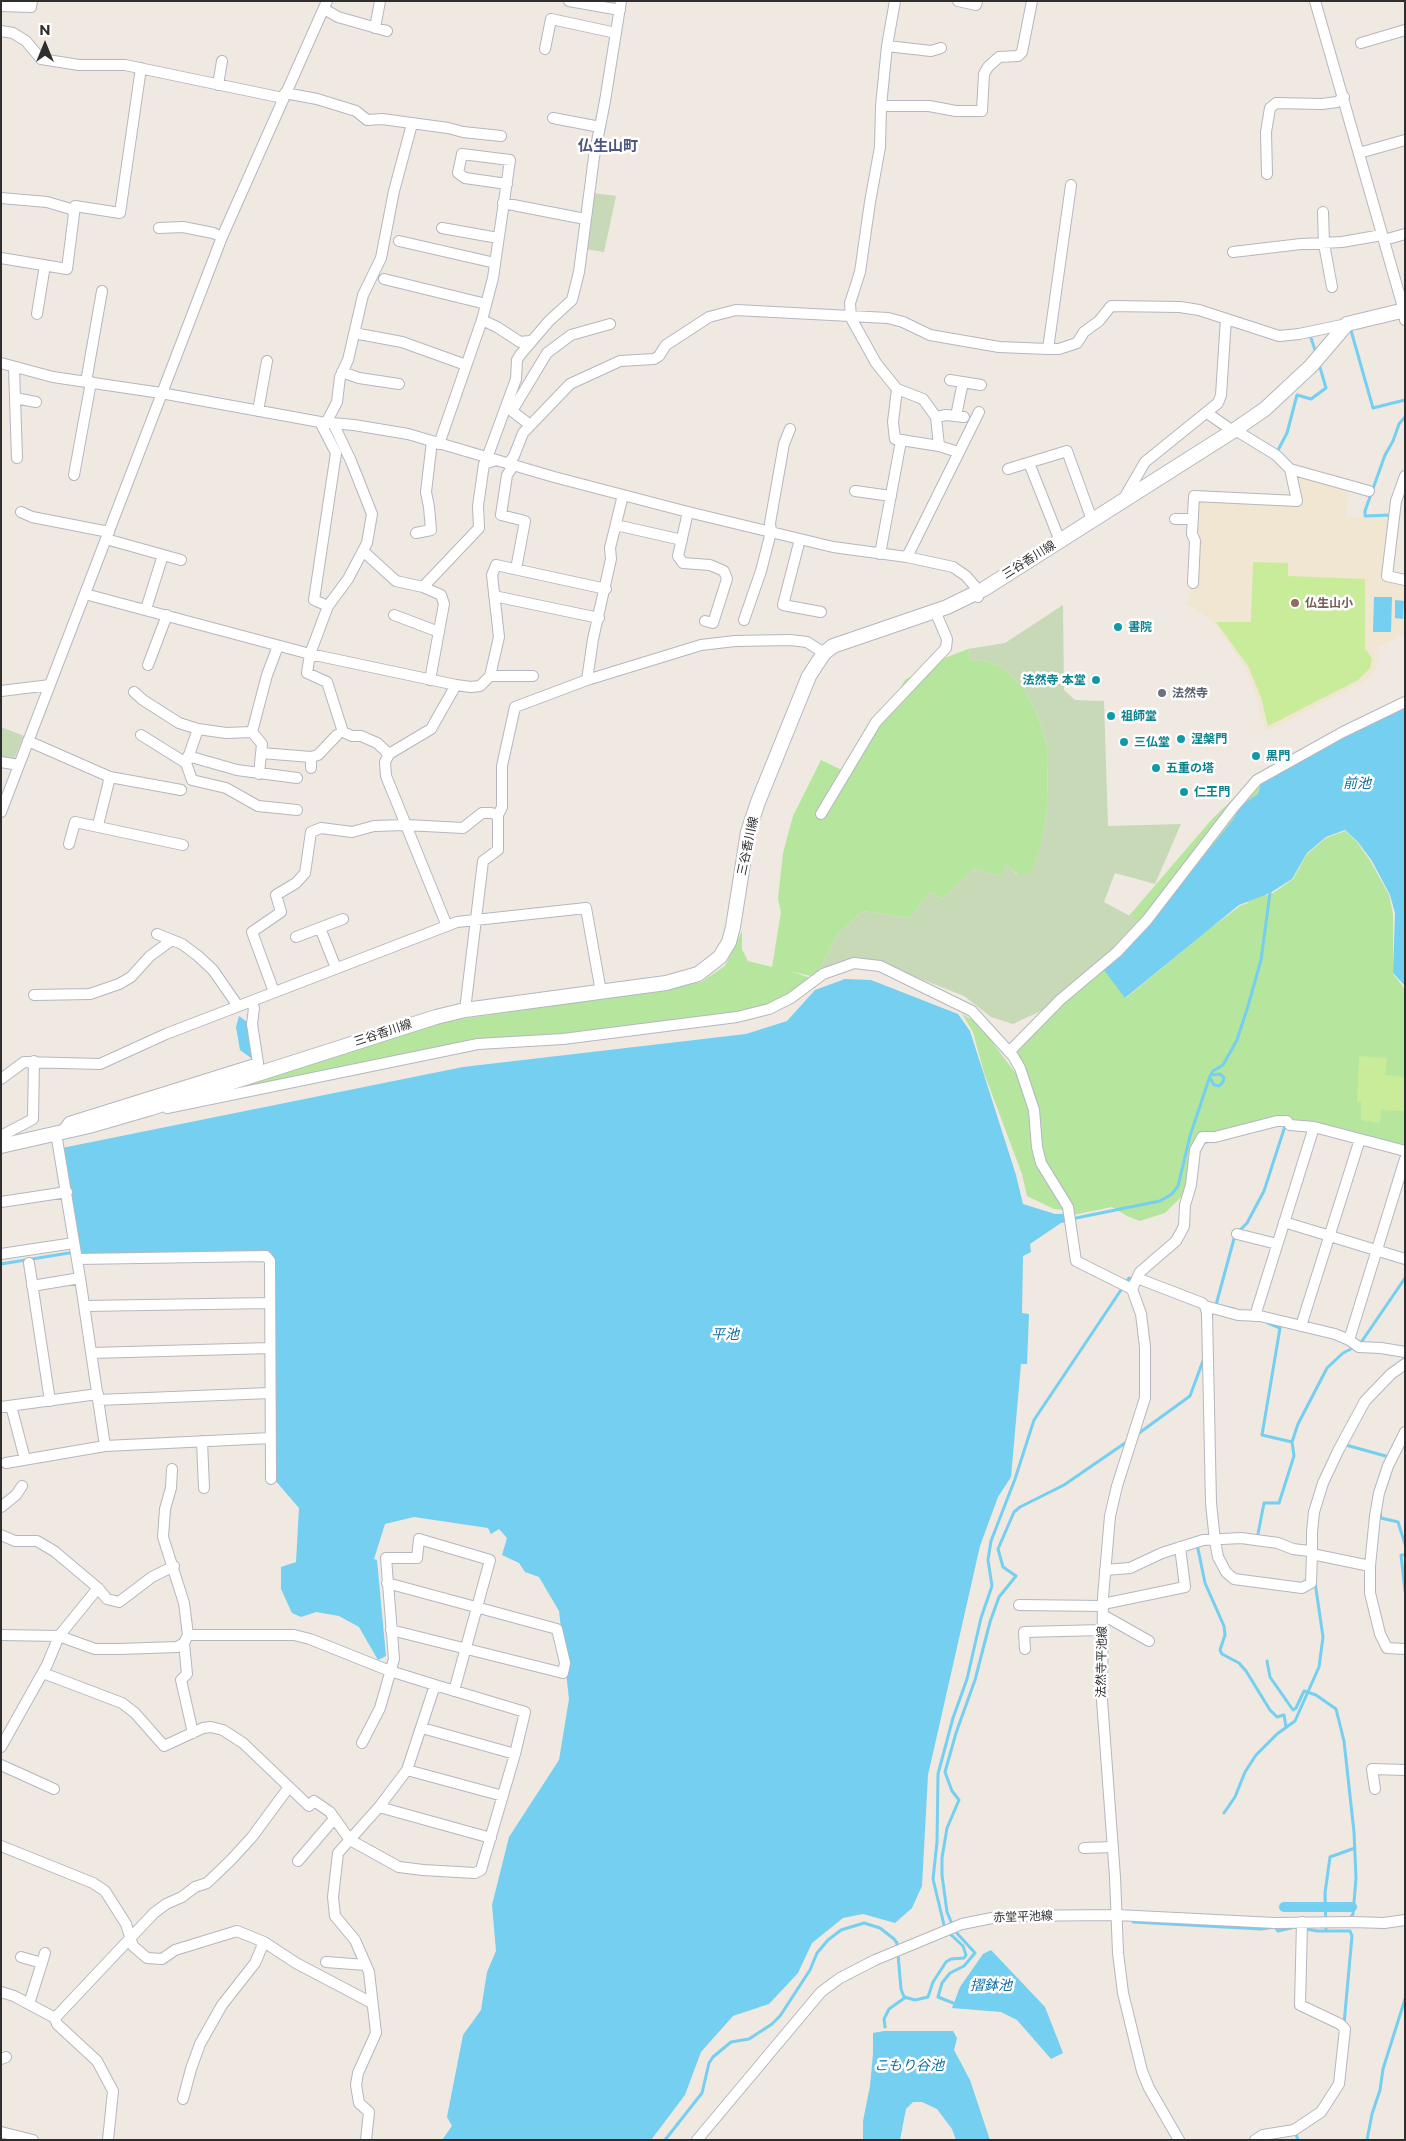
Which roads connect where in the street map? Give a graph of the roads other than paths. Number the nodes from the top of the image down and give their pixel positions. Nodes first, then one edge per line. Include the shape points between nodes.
1 (32, 1) edge
2 (380, 1) edge
3 (569, 1) edge
4 (895, 1) edge
5 (958, 1) edge
6 (977, 1) edge
7 (1032, 1) edge
8 (1315, 1) edge
9 (325, 5) edge
10 (1, 6) edge
11 (620, 6) edge
12 (375, 28) junction
13 (1405, 30) edge
14 (1, 31) edge
15 (387, 31) dead end
16 (616, 33) junction
17 (1361, 43) dead end
18 (887, 46) junction
19 (941, 48) dead end
20 (545, 49) dead end
21 (222, 61) dead end
22 (141, 68) junction
23 (218, 85) junction
24 (284, 96) junction
25 (1344, 97) junction
26 (881, 106) junction
27 (553, 118) dead end
28 (412, 124) junction
29 (600, 127) junction
30 (501, 136) dead end
31 (1405, 140) edge
32 (1359, 153) junction
33 (1267, 174) dead end
34 (506, 184) junction
35 (1071, 185) dead end
36 (1, 198) edge
37 (504, 203) junction
38 (74, 210) junction
39 (1323, 212) dead end
40 (585, 219) junction
41 (159, 228) dead end
42 (442, 228) dead end
43 (1405, 234) edge
44 (222, 237) junction
45 (1383, 237) junction
46 (498, 238) junction
47 (399, 241) dead end
48 (1324, 244) junction
49 (1233, 252) dead end
50 (1, 258) edge
51 (495, 263) junction
52 (45, 265) junction
53 (384, 279) dead end
54 (1332, 288) dead end
55 (102, 291) dead end
56 (486, 304) junction
57 (1404, 313) edge
58 (37, 314) dead end
59 (851, 318) junction
60 (1226, 319) junction
61 (482, 320) junction
62 (610, 324) dead end
63 (1346, 324) junction
64 (359, 334) dead end
65 (530, 341) junction
66 (1048, 349) junction
67 (266, 361) dead end
68 (1, 363) edge
69 (466, 365) junction
70 (14, 368) junction
71 (342, 372) junction
72 (950, 380) dead end
73 (89, 382) junction
74 (963, 382) junction
75 (399, 384) dead end
76 (981, 385) dead end
77 (897, 389) junction
78 (161, 393) junction
79 (15, 398) junction
80 (36, 402) dead end
81 (258, 411) junction
82 (979, 412) dead end
83 (1207, 413) junction
84 (936, 417) junction
85 (327, 423) junction
86 (530, 425) junction
87 (790, 429) dead end
88 (1233, 431) junction
89 (901, 441) junction
90 (436, 442) junction
91 (939, 446) junction
92 (958, 452) junction
93 (17, 458) dead end
94 (492, 459) junction
95 (1029, 463) junction
96 (511, 464) junction
97 (1008, 469) dead end
98 (1290, 469) junction
99 (74, 475) dead end
100 (1405, 476) edge
101 (855, 491) dead end
102 (1369, 491) dead end
103 (623, 495) junction
104 (891, 496) junction
105 (1122, 501) junction
106 (20, 512) dead end
107 (688, 512) junction
108 (1175, 519) dead end
109 (1193, 519) junction
110 (1092, 520) junction
111 (616, 525) junction
112 (771, 532) junction
113 (416, 533) dead end
114 (107, 535) junction
115 (800, 538) junction
116 (682, 540) junction
117 (1060, 541) junction
118 (363, 551) junction
119 (880, 554) junction
120 (163, 555) junction
121 (906, 557) junction
122 (181, 560) dead end
123 (516, 569) junction
124 (1405, 580) edge
125 (1192, 583) dead end
126 (423, 587) junction
127 (606, 588) junction
128 (85, 594) junction
129 (978, 594) junction
130 (494, 596) junction
131 (328, 606) junction
132 (146, 609) junction
133 (935, 611) junction
134 (822, 612) dead end
135 (167, 615) junction
136 (394, 615) dead end
137 (599, 618) junction
138 (744, 620) dead end
139 (705, 621) dead end
140 (439, 632) junction
141 (278, 646) junction
142 (824, 653) junction
143 (310, 654) junction
144 (148, 665) dead end
145 (490, 676) junction
146 (533, 676) dead end
147 (430, 680) junction
148 (587, 680) junction
149 (50, 685) junction
150 (456, 685) junction
151 (1, 692) edge
152 (134, 692) dead end
153 (1405, 702) edge
154 (198, 729) junction
155 (252, 732) junction
156 (142, 735) dead end
157 (337, 735) dead end
158 (28, 741) junction
159 (261, 753) junction
160 (389, 754) junction
161 (187, 760) junction
162 (1, 762) edge
163 (20, 765) junction
164 (258, 774) junction
165 (110, 777) junction
166 (297, 778) dead end
167 (181, 790) dead end
168 (3, 801) edge
169 (297, 810) dead end
170 (1, 812) edge
171 (821, 814) dead end
172 (498, 815) junction
173 (98, 825) junction
174 (406, 825) junction
175 (68, 844) dead end
176 (183, 845) dead end
177 (343, 919) dead end
178 (476, 920) junction
179 (447, 926) junction
180 (320, 928) junction
181 (157, 934) dead end
182 (296, 937) dead end
183 (172, 940) junction
184 (336, 968) junction
185 (274, 992) junction
186 (601, 992) junction
187 (34, 995) dead end
188 (251, 1002) junction
189 (238, 1006) junction
190 (465, 1010) junction
191 (1009, 1052) junction
192 (34, 1061) junction
193 (1, 1079) edge
194 (151, 1108) junction
195 (1314, 1127) junction
196 (59, 1132) junction
197 (1, 1136) edge
198 (1360, 1139) junction
199 (1, 1146) edge
200 (1405, 1151) edge
201 (1405, 1159) edge
202 (66, 1192) junction
203 (1, 1202) edge
204 (1284, 1222) junction
205 (1237, 1234) dead end
206 (1330, 1236) junction
207 (74, 1242) junction
208 (1277, 1244) junction
209 (1377, 1250) junction
210 (1, 1254) edge
211 (77, 1259) junction
212 (1405, 1259) edge
213 (29, 1264) dead end
214 (80, 1278) junction
215 (1137, 1278) junction
216 (32, 1286) junction
217 (1132, 1289) junction
218 (270, 1303) junction
219 (85, 1306) junction
220 (1205, 1306) junction
221 (1255, 1316) junction
222 (1301, 1326) junction
223 (1349, 1340) junction
224 (270, 1348) junction
225 (1405, 1352) edge
226 (92, 1353) junction
227 (1405, 1364) edge
228 (270, 1393) junction
229 (98, 1397) junction
230 (50, 1401) junction
231 (6, 1407) edge
232 (1405, 1432) edge
233 (271, 1438) junction
234 (202, 1441) junction
235 (105, 1446) junction
236 (25, 1459) junction
237 (6, 1463) dead end
238 (172, 1469) dead end
239 (271, 1479) dead end
240 (22, 1486) dead end
241 (204, 1488) dead end
242 (1, 1507) edge
243 (1, 1535) edge
244 (1214, 1540) junction
245 (1180, 1547) junction
246 (1312, 1554) junction
247 (174, 1566) junction
248 (1370, 1566) junction
249 (1105, 1570) junction
250 (387, 1583) junction
251 (1150, 1583) dead end
252 (98, 1588) junction
253 (1153, 1593) junction
254 (1019, 1606) dead end
255 (477, 1607) junction
256 (1103, 1608) junction
257 (391, 1630) junction
258 (1103, 1630) junction
259 (1, 1636) edge
260 (59, 1636) junction
261 (186, 1639) junction
262 (1149, 1641) dead end
263 (466, 1649) junction
264 (1025, 1649) dead end
265 (1405, 1649) edge
266 (390, 1671) junction
267 (43, 1673) junction
268 (435, 1686) junction
269 (454, 1691) junction
270 (422, 1728) junction
271 (193, 1733) junction
272 (362, 1743) dead end
273 (1, 1747) edge
274 (515, 1754) junction
275 (1, 1765) edge
276 (407, 1770) junction
277 (1405, 1770) edge
278 (289, 1787) junction
279 (54, 1789) dead end
280 (1375, 1789) dead end
281 (503, 1796) junction
282 (379, 1807) junction
283 (334, 1819) junction
284 (491, 1838) junction
285 (350, 1840) junction
286 (1, 1846) edge
287 (1113, 1847) junction
288 (1084, 1848) dead end
289 (298, 1861) dead end
290 (1117, 1915) junction
291 (1405, 1920) edge
292 (1302, 1922) junction
293 (130, 1938) junction
294 (264, 1942) junction
295 (45, 1953) dead end
296 (21, 1957) dead end
297 (326, 1962) dead end
298 (42, 1963) junction
299 (366, 1965) junction
300 (1, 1992) edge
301 (372, 2003) junction
302 (29, 2004) junction
303 (55, 2018) junction
304 (183, 2099) dead end
305 (1, 2132) edge
306 (32, 2140) edge
307 (108, 2140) edge
308 (366, 2140) edge
309 (697, 2140) edge
310 (1179, 2140) edge
311 (1255, 2140) edge

1 - 10 street via 31,7
2 - 12 street
3 - 11 street
4 - 18 street
5 - 6 street via 976,5
7 - 26 street via 1022,52 1018,56 999,57 984,74 982,111
8 - 25 street
9 - 12 street via 338,16
9 - 24 street
11 - 16 street
12 - 15 street
13 - 17 street
14 - 22 street via 12,33 26,42 41,58 79,65
16 - 20 street via 552,19
16 - 29 street
18 - 19 street
18 - 26 street
21 - 23 street
22 - 23 street
22 - 38 street via 120,212 75,206
23 - 24 street
24 - 28 street via 316,99 356,111 367,120
24 - 44 street
25 - 32 street
25 - 33 street via 1337,102 1322,104 1276,103 1270,108 1266,132
26 - 59 street via 879,157 860,272 850,303
27 - 29 street
28 - 30 street
28 - 71 street via 381,258 363,295 348,360
29 - 40 street
31 - 32 street
32 - 45 street
34 - 34 street via 510,160 462,154 458,173 464,178
34 - 37 street
35 - 66 street
36 - 38 street via 47,202
37 - 40 street
37 - 46 street
38 - 52 street via 67,269
39 - 48 street
40 - 65 street via 572,300
41 - 44 street via 183,227
42 - 46 street
43 - 45 street
44 - 78 street
45 - 48 street
45 - 57 street
46 - 51 street
47 - 51 street
48 - 49 street
48 - 54 street
50 - 52 street
51 - 56 street
52 - 58 street
53 - 56 street
55 - 73 street
56 - 61 street
57 - 63 main road
59 - 66 street via 895,319 930,335 1000,347
59 - 77 street via 876,363
59 - 86 street via 744,310 720,313 672,341 654,359 620,361 570,384
60 - 63 street via 1279,336
60 - 66 street via 1180,307 1111,306 1077,343
60 - 83 street via 1221,395 1218,403
61 - 65 street via 520,342
61 - 69 street
62 - 86 street via 571,335 547,353 512,411
63 - 88 main road, 三谷香川線 via 1293,384
64 - 69 street via 402,342
65 - 94 street via 517,360 516,379
67 - 81 street
68 - 70 street
69 - 90 street
70 - 73 street
70 - 79 street
71 - 75 street
71 - 85 street via 338,402
72 - 74 street
73 - 78 street
73 - 99 street
74 - 76 street
74 - 84 street via 960,417
77 - 84 street via 922,399
77 - 89 street via 893,422 895,439
78 - 81 street
78 - 114 street
79 - 80 street
79 - 93 street
81 - 85 street
82 - 92 street
83 - 88 street
83 - 105 street via 1145,462
84 - 91 street
85 - 90 street via 354,424
85 - 118 street via 351,461 372,514
85 - 131 street via 336,453 314,600
86 - 96 street
87 - 112 street via 784,444
88 - 98 street via 1276,454
88 - 105 main road, 三谷香川線
89 - 91 street
89 - 104 street
90 - 94 street
90 - 113 street via 426,492 430,530
91 - 92 street
92 - 121 street
94 - 96 street
94 - 126 street via 484,464 478,506 480,528
95 - 97 street
95 - 110 street via 1067,452
95 - 117 street
96 - 103 street
96 - 123 street via 506,475 501,515 525,522
98 - 102 street
98 - 109 street via 1298,501 1194,496
100 - 124 street via 1396,501 1387,576
101 - 104 street
103 - 107 street
103 - 111 street
104 - 119 street
105 - 110 main road, 三谷香川線
106 - 114 street
107 - 112 street
107 - 116 street
108 - 109 street
109 - 125 street
110 - 117 main road, 三谷香川線
111 - 116 street
111 - 127 street
112 - 115 street
112 - 138 street
114 - 120 street
114 - 128 street
115 - 119 street
115 - 134 street via 783,605
116 - 139 street via 678,556 682,562 710,565 724,571 726,579 713,623
117 - 129 main road, 三谷香川線
118 - 126 street via 396,581
118 - 131 street
119 - 121 street
120 - 122 street
120 - 132 street
121 - 129 street via 957,568
123 - 127 street
123 - 130 street via 496,565 492,575
126 - 140 street via 441,595 444,604
127 - 137 street
128 - 132 street
128 - 149 street
129 - 133 main road, 三谷香川線
130 - 137 street
130 - 145 street via 499,637
131 - 143 street
132 - 135 street
133 - 142 main road, 三谷香川線 via 844,641
133 - 171 street via 947,639 946,648 876,722
135 - 141 street
135 - 144 street
136 - 140 street
137 - 148 street
140 - 147 street
141 - 143 street
141 - 155 street
142 - 148 street via 808,642 735,641 702,645
142 - 186 main road, 三谷香川線 via 809,676 758,802 748,832 734,927 720,957 698,974 683,980
143 - 147 street
143 - 160 street via 307,673 327,682 343,732 377,743
145 - 146 street
145 - 150 street via 480,686
147 - 150 street
148 - 172 street via 515,707 502,766 502,807
149 - 151 street
149 - 158 street
150 - 160 street via 431,730
152 - 154 street via 179,723
153 - 191 street via 1257,780 1147,920
154 - 155 street
154 - 161 street
155 - 159 street via 262,744
156 - 161 street
157 - 159 street via 311,762
158 - 163 street
158 - 165 street
159 - 164 street
160 - 174 street via 385,762 386,776
161 - 164 street
161 - 169 street via 192,780 226,788 258,806
162 - 163 street
163 - 168 street
164 - 166 street
165 - 167 street
165 - 173 street
168 - 170 street
172 - 174 street via 482,813 463,828
172 - 178 street via 498,850 484,861
173 - 175 street via 75,822
173 - 176 street
174 - 179 street
174 - 185 street via 374,826 352,832 321,828 311,832 305,873 296,883 276,895 281,912 252,932
177 - 180 street
178 - 179 street
178 - 186 street via 586,908
178 - 190 street
179 - 184 street
180 - 182 street
180 - 184 street
181 - 183 street
183 - 187 street via 119,984 90,994
183 - 189 street via 182,944 213,970
184 - 185 street
185 - 188 street
186 - 190 main road, 三谷香川線
188 - 189 street
188 - 196 street via 258,1063 69,1122
189 - 192 street via 100,1064
190 - 194 main road, 三谷香川線 via 418,1022
191 - 194 street via 972,1011 880,966 854,964 823,974 791,998 769,1009 737,1017 563,1039 478,1044 199,1103 158,1110
191 - 217 street via 1020,1068 1032,1103 1041,1163 1069,1211 1076,1261
192 - 193 street via 24,1062
192 - 197 street via 33,1119
194 - 196 main road, 三谷香川線
195 - 198 street
195 - 204 street
195 - 215 street via 1277,1121 1222,1136 1202,1137 1194,1150 1184,1226 1176,1241
196 - 199 main road, 三谷香川線
196 - 202 street
198 - 200 street
198 - 206 street
201 - 209 street
202 - 203 street
202 - 207 street
204 - 206 street
204 - 208 street
205 - 208 street
206 - 209 street
206 - 222 street
207 - 210 street
207 - 211 street
208 - 221 street
209 - 212 street
209 - 223 street
211 - 214 street
211 - 218 street via 266,1256 270,1261
213 - 216 street
214 - 216 street
214 - 219 street
215 - 217 street
215 - 220 street
216 - 230 street
217 - 249 street, 法然寺平池線 via 1143,1329 1145,1398 1113,1499
218 - 219 street
218 - 224 street
219 - 226 street
220 - 221 street
220 - 244 street
221 - 222 street
222 - 223 street
223 - 225 street via 1359,1348
224 - 226 street
224 - 228 street
226 - 229 street
227 - 246 street via 1365,1402 1338,1451 1314,1512
228 - 229 street
228 - 233 street
229 - 230 street
229 - 235 street
230 - 231 street
231 - 236 street
232 - 248 street via 1388,1466 1379,1494
233 - 234 street
233 - 239 street
234 - 235 street
234 - 241 street
235 - 236 street
236 - 237 street
238 - 247 street via 163,1537
240 - 242 street
243 - 252 street via 15,1541 37,1541 54,1550
244 - 245 street
244 - 246 street via 1240,1538 1278,1543
244 - 246 street via 1218,1557 1228,1575 1259,1583 1306,1587 1311,1583
245 - 249 street via 1130,1568
245 - 253 street via 1178,1569 1185,1587
246 - 248 street
247 - 252 street via 152,1577 119,1602 107,1599
247 - 261 street via 184,1603
248 - 265 street via 1370,1593 1380,1634 1388,1648
249 - 256 street, 法然寺平池線
250 - 255 street
250 - 255 street via 386,1558 417,1558 419,1539 490,1560
250 - 257 street
251 - 253 street
252 - 260 street
253 - 256 street
254 - 256 street
255 - 263 street
255 - 263 street via 558,1629 565,1664 563,1673
256 - 258 street, 法然寺平池線
256 - 262 street
257 - 263 street
257 - 266 street via 394,1659
258 - 264 street via 1055,1635 1024,1632
258 - 287 street, 法然寺平池線 via 1102,1700
259 - 260 street
260 - 261 street via 95,1649 177,1648
260 - 267 street
261 - 266 street via 294,1636 310,1639
261 - 271 street via 187,1674 181,1680
263 - 269 street
266 - 268 street
266 - 272 street via 380,1708
267 - 271 street via 122,1703 164,1746
267 - 273 street
268 - 269 street
268 - 270 street
269 - 274 street via 525,1712
270 - 274 street
270 - 276 street
271 - 278 street via 211,1727 223,1730 243,1743
274 - 281 street
275 - 279 street
276 - 281 street
276 - 282 street
277 - 280 street via 1372,1768
278 - 283 street via 309,1806 314,1802 330,1812
278 - 293 street via 252,1837 207,1883 166,1904
281 - 284 street
282 - 284 street
282 - 285 street
283 - 285 street
283 - 289 street
284 - 285 street via 480,1870 475,1873 399,1867
285 - 299 street via 338,1853 333,1896 335,1916 355,1940
286 - 293 street via 105,1891 126,1924
287 - 288 street
287 - 290 street, 法然寺平池線
290 - 292 street, 赤堂平池線
290 - 309 street, 赤堂平池線 via 1002,1916 977,1920 860,1967 821,1992
290 - 310 street, 法然寺平池線 via 1124,1993 1142,2071
291 - 292 street, 赤堂平池線 via 1384,1923
292 - 311 street via 1300,2005 1344,2029 1339,2084 1322,2112 1294,2130 1263,2134
293 - 294 street via 133,1946 154,1960 162,1959 175,1950 237,1932
293 - 303 street
294 - 301 street via 296,1963
294 - 304 street via 255,1963 222,2006 200,2044
295 - 298 street
296 - 298 street
297 - 299 street
298 - 302 street
299 - 301 street
300 - 302 street
301 - 308 street via 376,2033 356,2085 359,2103 369,2112
302 - 303 street
303 - 307 street via 57,2024 97,2061 114,2091
305 - 306 street

